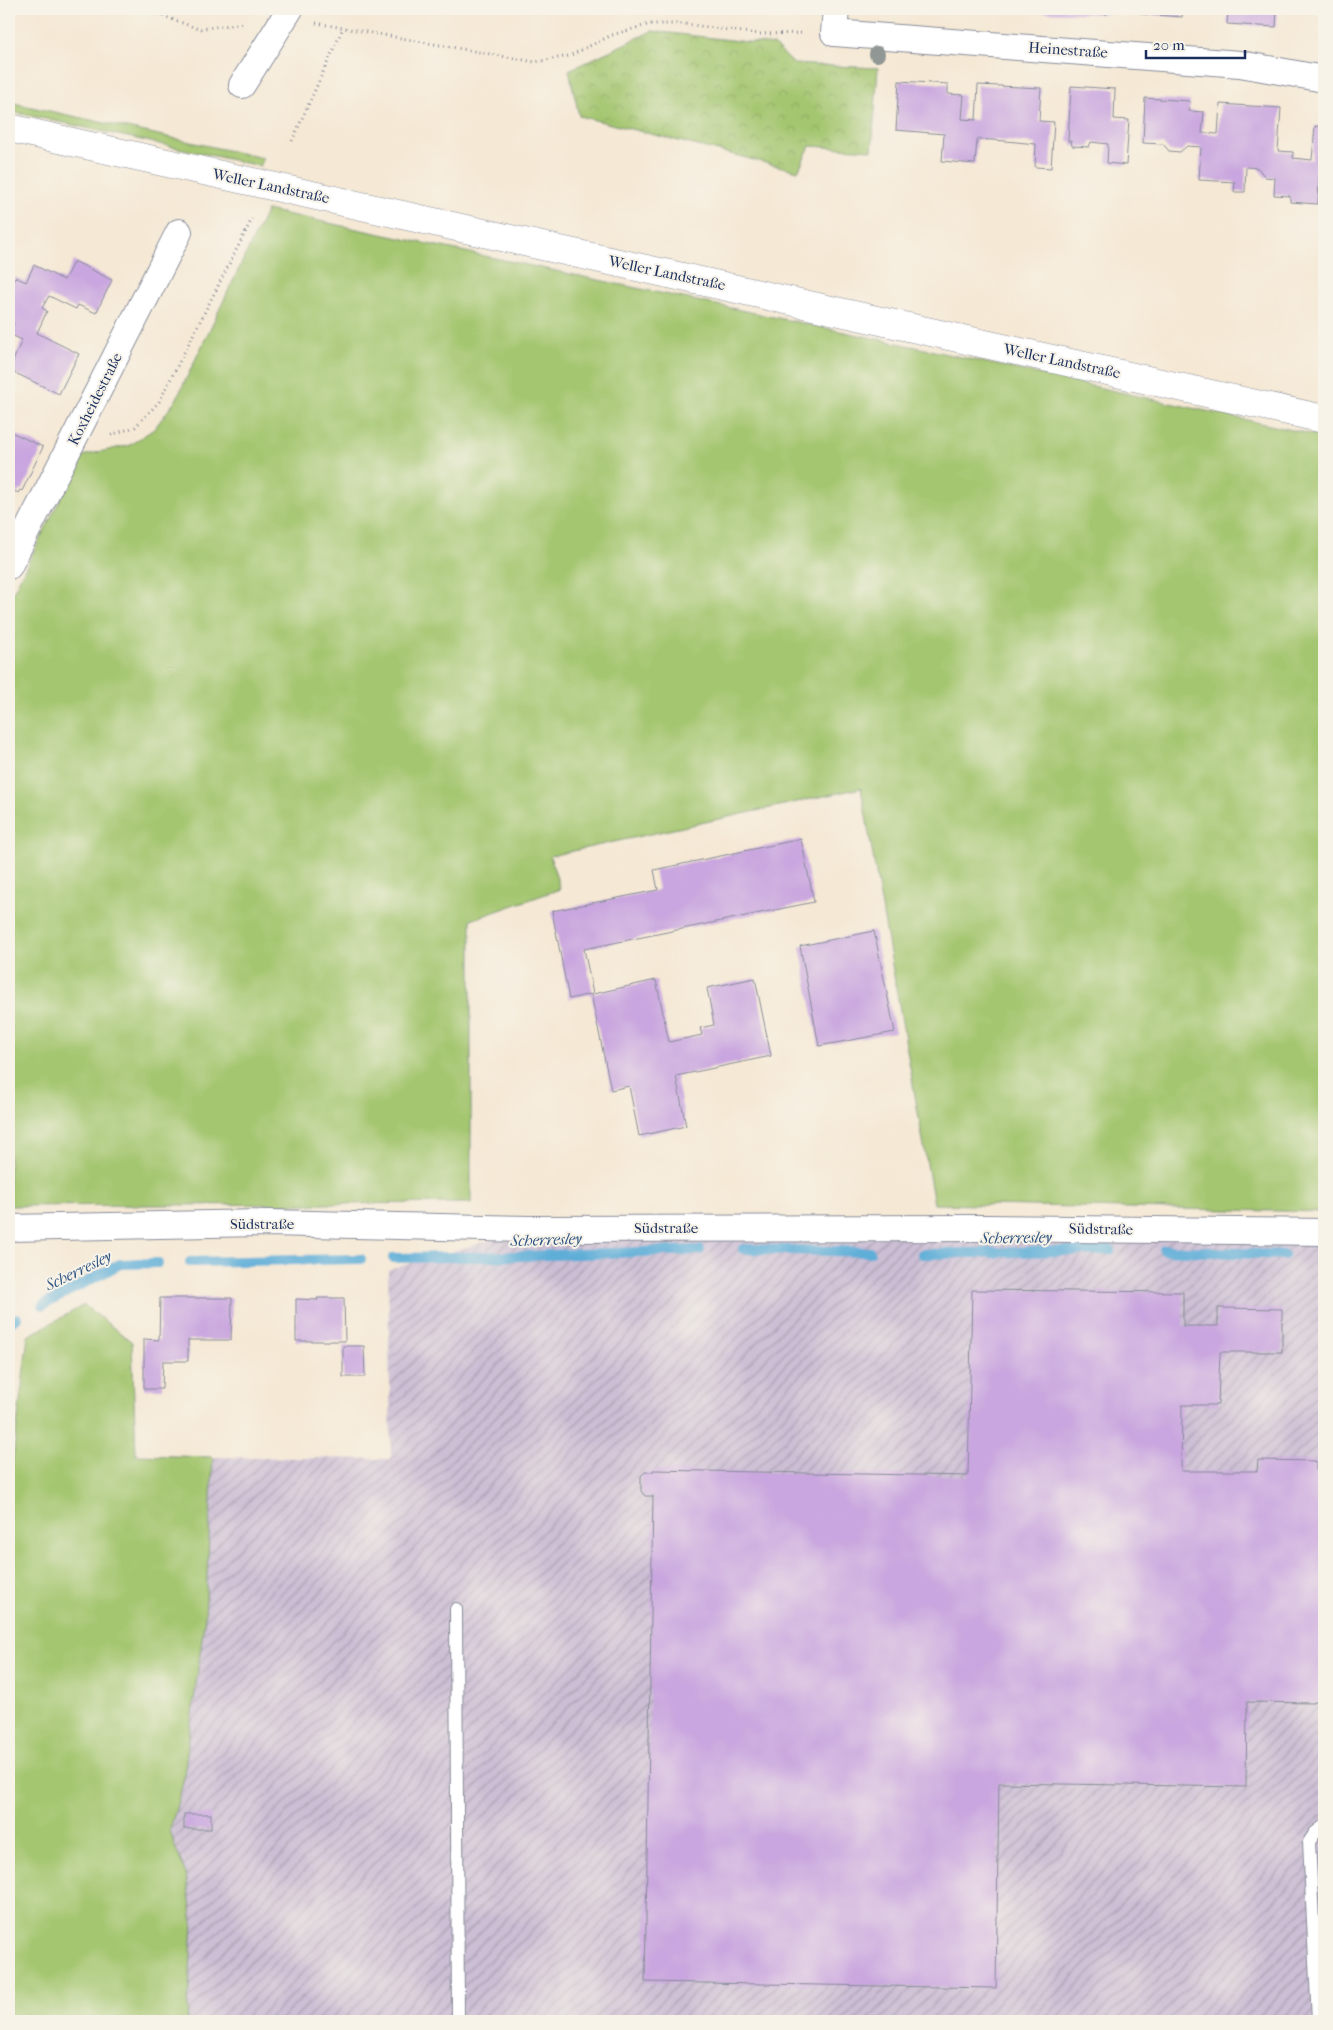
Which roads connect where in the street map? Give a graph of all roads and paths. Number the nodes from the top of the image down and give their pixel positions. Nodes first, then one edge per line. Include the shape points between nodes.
1 (144, 9) edge
2 (288, 13) edge
3 (835, 21) edge
4 (1324, 79) edge
5 (242, 85) dead end
6 (9, 128) edge
7 (292, 141) dead end
8 (252, 219) dead end
9 (179, 232) dead end
10 (1324, 419) edge
11 (70, 448) junction
12 (9, 566) edge
13 (9, 1228) edge
14 (1324, 1232) edge
15 (456, 1609) dead end
16 (1324, 1826) edge
17 (458, 2021) edge
18 (1318, 2021) edge

1 - 2 path via 199,29
2 - 5 street
3 - 4 street, Heinestraße via 1240,64
3 - 7 path via 758,34 684,24 650,24 612,36 569,56 535,62 343,28
6 - 10 main road, Weller Landstraße
8 - 11 path via 160,402 135,427
9 - 11 street, Koxheidestraße
11 - 12 street, Koxheidestraße
13 - 14 street, Südstraße via 268,1224 529,1229 990,1228
15 - 17 lane
16 - 18 lane via 1309,1842

